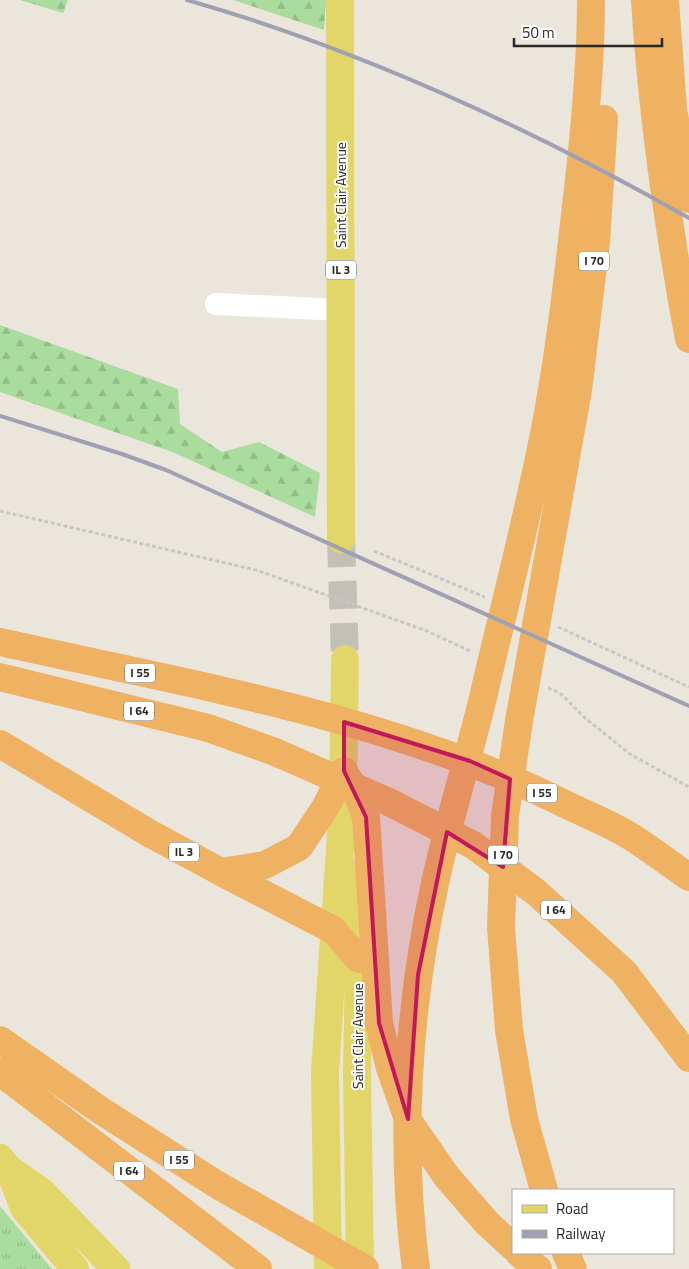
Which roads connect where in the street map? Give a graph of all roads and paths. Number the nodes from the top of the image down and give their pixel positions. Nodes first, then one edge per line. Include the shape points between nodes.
1 (340, 0) edge
2 (591, 0) edge
3 (607, 0) edge
4 (645, 0) edge
5 (665, 0) edge
6 (689, 199) edge
7 (216, 304) dead end
8 (341, 310) junction
9 (689, 339) edge
10 (0, 511) edge
11 (341, 539) tunnel mouth
12 (0, 642) edge
13 (471, 652) dead end
14 (345, 659) tunnel mouth
15 (0, 677) edge
16 (542, 685) dead end
17 (0, 744) edge
18 (344, 771) junction
19 (689, 787) edge
20 (344, 804) junction
21 (221, 872) junction
22 (689, 876) edge
23 (333, 930) junction
24 (359, 959) junction
25 (0, 1040) edge
26 (689, 1058) edge
27 (0, 1072) edge
28 (5, 1164) edge
29 (544, 1189) edge
30 (512, 1246) edge
31 (520, 1254) edge
32 (566, 1254) edge
33 (75, 1269) edge
34 (116, 1269) edge
35 (258, 1269) edge
36 (328, 1269) edge
37 (360, 1269) edge
38 (365, 1269) edge
39 (416, 1269) edge
40 (538, 1269) edge
41 (572, 1269) edge

1 - 8 main road, Saint Clair Avenue / IL 3
2 - 39 highway via 582,154 564,316 546,420 483,698 435,885 418,975 408,1087 408,1167
3 - 29 highway, I 70 via 596,242 579,380 505,816 501,927 509,1030 524,1119
4 - 9 highway via 648,58 661,162
5 - 6 highway via 673,109
7 - 8 lane
8 - 11 main road, Saint Clair Avenue / IL 3
10 - 13 path via 256,570 427,631
12 - 22 highway, I 55 via 281,705 470,761 632,837
14 - 18 main road, Saint Clair Avenue
15 - 26 highway, I 64 via 208,728 275,752 389,802 473,845 537,893 624,972
16 - 19 path via 560,693 630,754
17 - 21 highway, IL 3 via 149,834
18 - 20 main road, Saint Clair Avenue
18 - 21 highway via 325,808 299,847 265,865
18 - 30 highway via 366,817 379,1023 396,1086 409,1122 447,1177
20 - 23 main road, Saint Clair Avenue
20 - 24 main road, Saint Clair Avenue
21 - 23 highway
23 - 24 highway
23 - 36 main road, Saint Clair Avenue via 324,1072
24 - 37 main road, Saint Clair Avenue
25 - 38 highway, I 55 via 207,1179
27 - 35 highway, I 64
28 - 33 main road via 24,1208
28 - 34 main road via 42,1192
31 - 40 highway
32 - 41 highway

